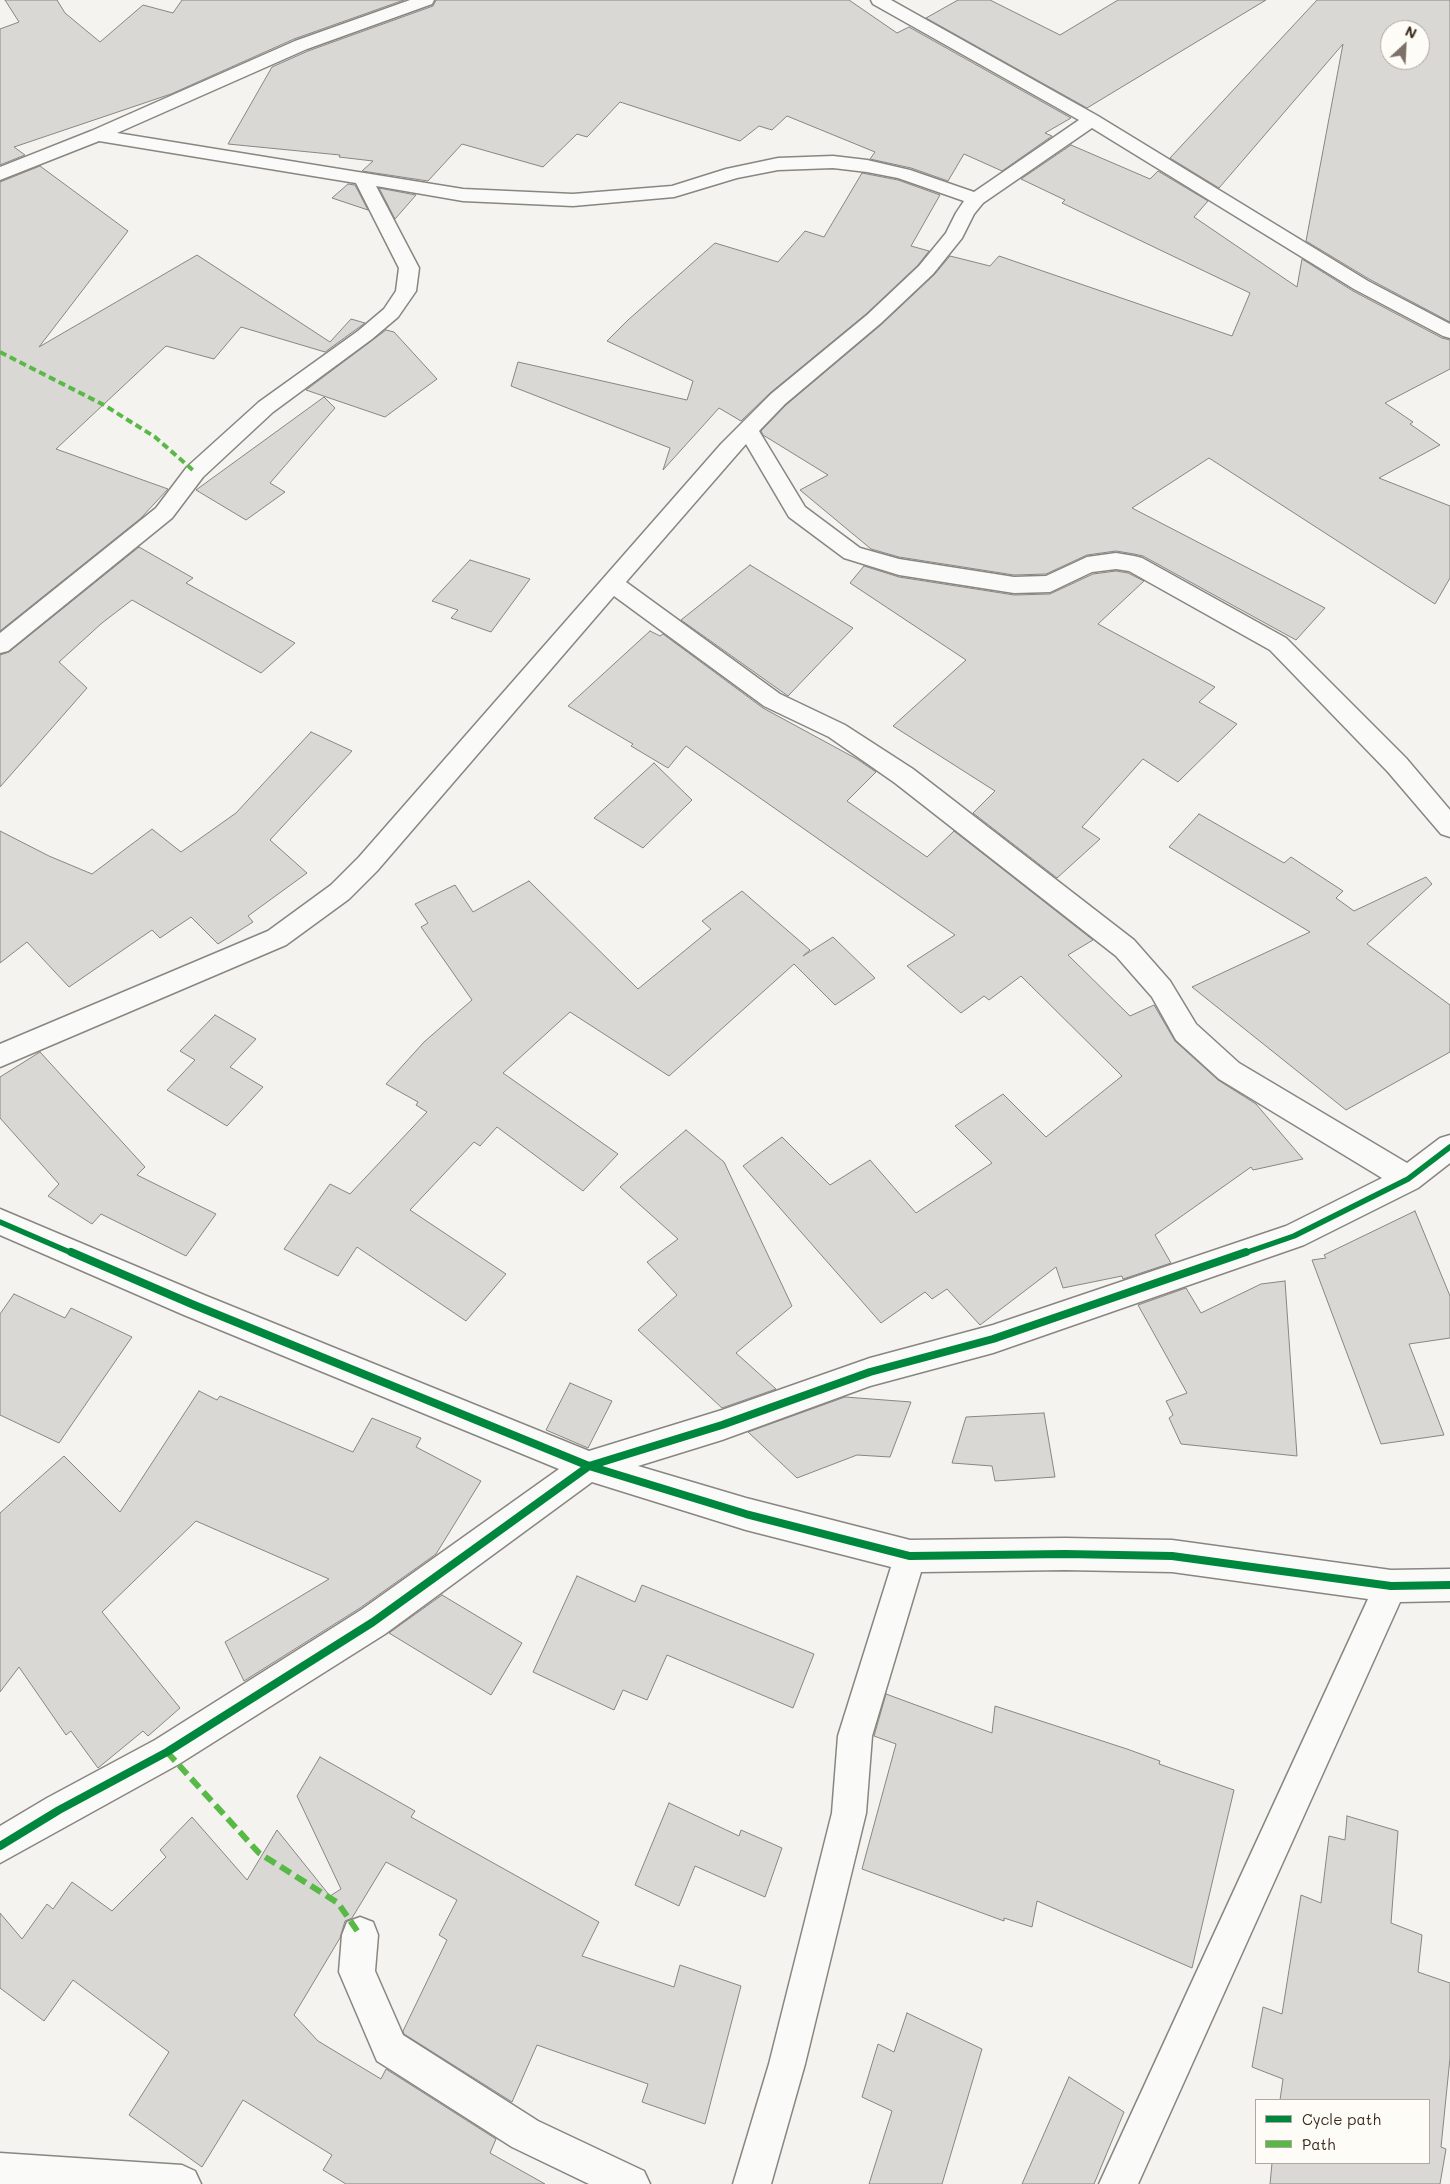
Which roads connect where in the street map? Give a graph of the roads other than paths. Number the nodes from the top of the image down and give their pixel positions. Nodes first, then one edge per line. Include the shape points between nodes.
1 (426, 0) edge
2 (879, 0) edge
3 (1092, 120) junction
4 (97, 135) junction
5 (0, 174) edge
6 (363, 179) junction
7 (976, 199) junction
8 (1450, 332) edge
9 (748, 430) junction
10 (612, 583) junction
11 (0, 645) edge
12 (1450, 827) edge
13 (0, 1056) edge
14 (1450, 1147) edge
15 (1408, 1179) junction
16 (0, 1222) edge
17 (590, 1466) junction
18 (910, 1556) junction
19 (1450, 1585) edge
20 (1391, 1586) junction
21 (0, 1846) edge
22 (360, 1935) dead end
23 (0, 2172) edge
24 (182, 2184) edge
25 (631, 2184) edge
26 (752, 2184) edge
27 (1118, 2184) edge

1 - 4 street via 301,45
2 - 3 street
3 - 7 street
3 - 8 street via 1361,285
4 - 5 street
4 - 6 street
6 - 7 street via 463,195 573,200 674,191 733,173 778,164 833,162 903,174
6 - 11 street via 409,268 406,291 391,313 266,407 195,472 164,513
7 - 9 street via 955,234 926,270 874,319 778,399
9 - 10 street
9 - 12 street via 797,512 852,553 898,567 1014,585 1050,584 1087,565 1116,561 1134,564 1278,644 1397,764
10 - 13 street via 368,864 340,892 277,938
10 - 15 street via 772,700 837,730 904,776 1125,948 1161,989 1186,1032 1229,1071
14 - 15 street
15 - 17 street via 1294,1236 993,1340 870,1372 722,1425
16 - 17 street via 194,1306
17 - 18 street via 746,1514
17 - 21 street via 373,1622 167,1752
18 - 20 street via 1172,1556
18 - 26 street via 855,1736 850,1812 788,2064
19 - 20 street
20 - 27 street
22 - 25 street via 358,1972 390,2048 525,2134
23 - 24 street

